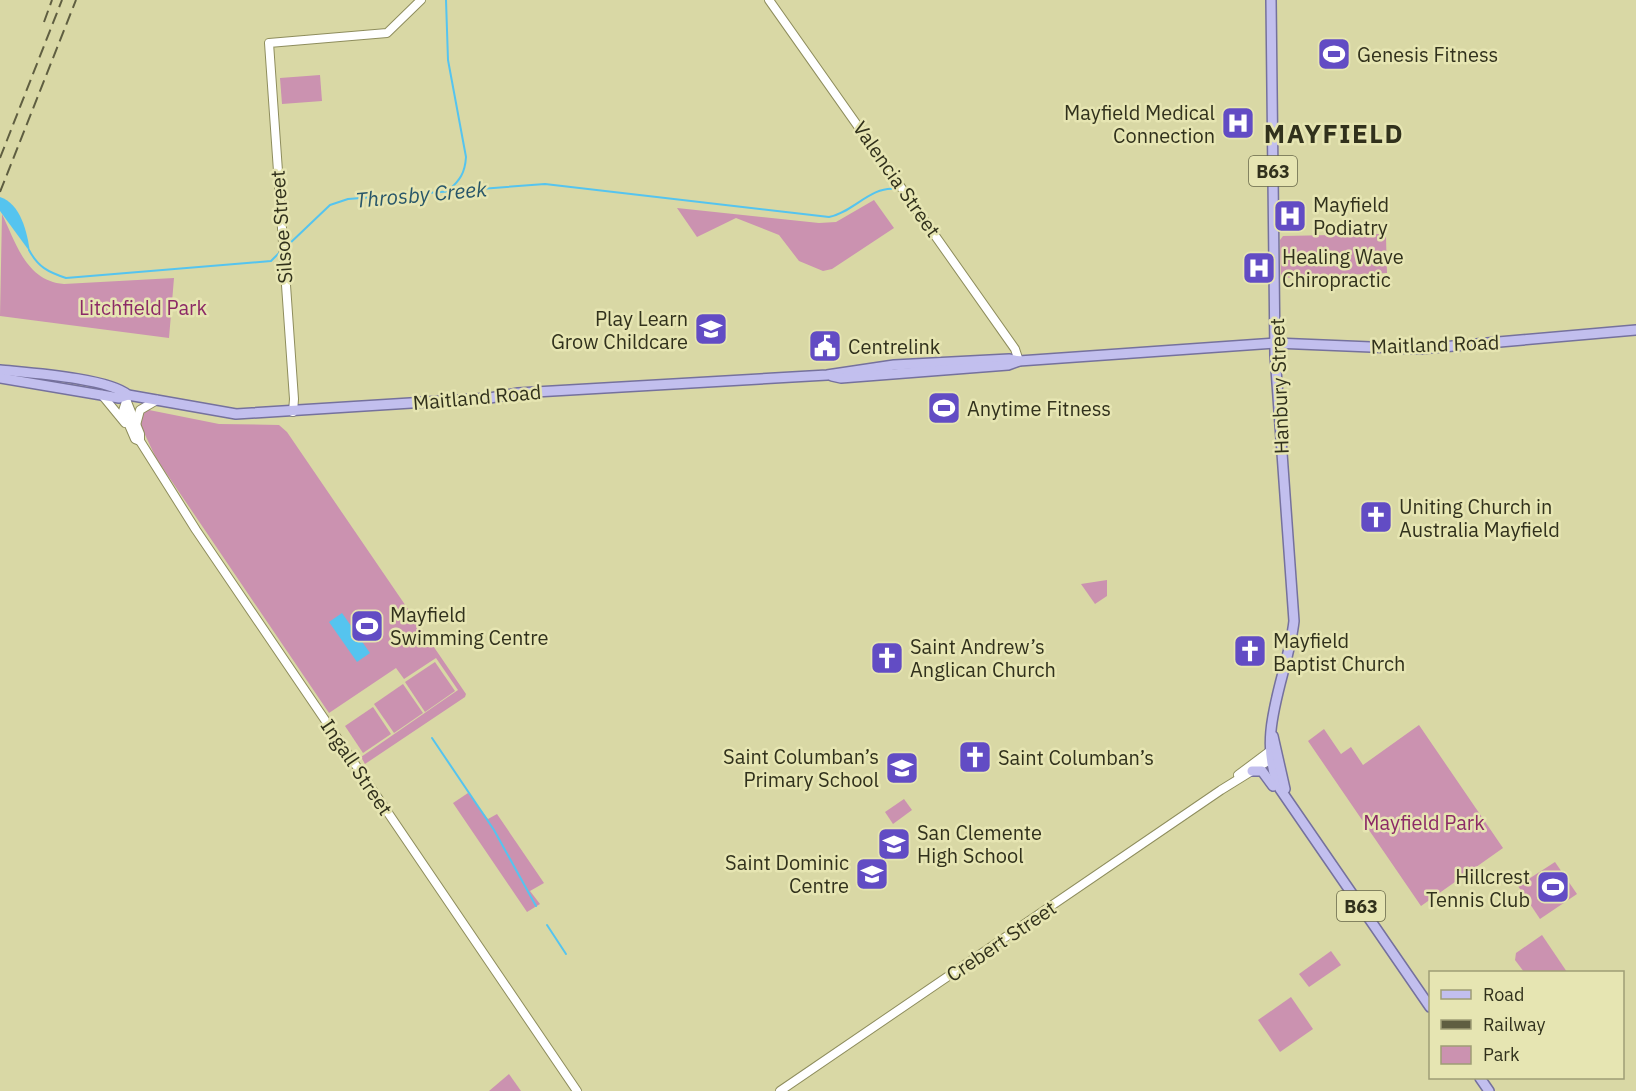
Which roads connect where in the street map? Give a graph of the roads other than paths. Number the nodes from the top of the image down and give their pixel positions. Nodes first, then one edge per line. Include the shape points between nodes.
1 (421, 0) edge
2 (769, 0) edge
3 (1271, 0) edge
4 (1636, 330) edge
5 (1275, 343) junction
6 (1019, 361) junction
7 (0, 370) edge
8 (0, 378) edge
9 (102, 395) junction
10 (128, 399) junction
11 (156, 400) junction
12 (293, 412) junction
13 (126, 424) junction
14 (136, 426) junction
15 (140, 441) junction
16 (1274, 753) junction
17 (1252, 771) junction
18 (1221, 790) junction
19 (1291, 806) junction
20 (1429, 1004) edge
21 (577, 1091) edge
22 (780, 1091) edge

1 - 12 street, Silsoe Street via 387,33 269,43
2 - 6 street, Valencia Street via 1016,349
3 - 5 main road, Hanbury Street / B63
4 - 5 main road, Maitland Road via 1419,349
5 - 6 main road, Maitland Road
5 - 16 main road, Hanbury Street / B63 via 1294,621 1275,704
6 - 12 main road, Maitland Road via 910,374 841,378 827,375 518,393
7 - 10 main road, Maitland Road via 121,389
8 - 9 main road, Maitland Road
9 - 10 main road, Maitland Road
9 - 13 street, Ingall Street
10 - 11 main road, Maitland Road
10 - 13 street via 123,409
10 - 14 street, Ingall Street
11 - 12 main road, Maitland Road via 236,414
11 - 14 street via 140,410
13 - 15 street, Ingall Street
14 - 15 street, Ingall Street
15 - 21 street, Ingall Street via 192,525
16 - 17 street, Crebert Street
16 - 18 street, Crebert Street
16 - 19 main road, B63 via 1273,775
17 - 18 street, Crebert Street
17 - 19 main road, B63 via 1262,771
18 - 22 street, Crebert Street
19 - 20 main road, B63

